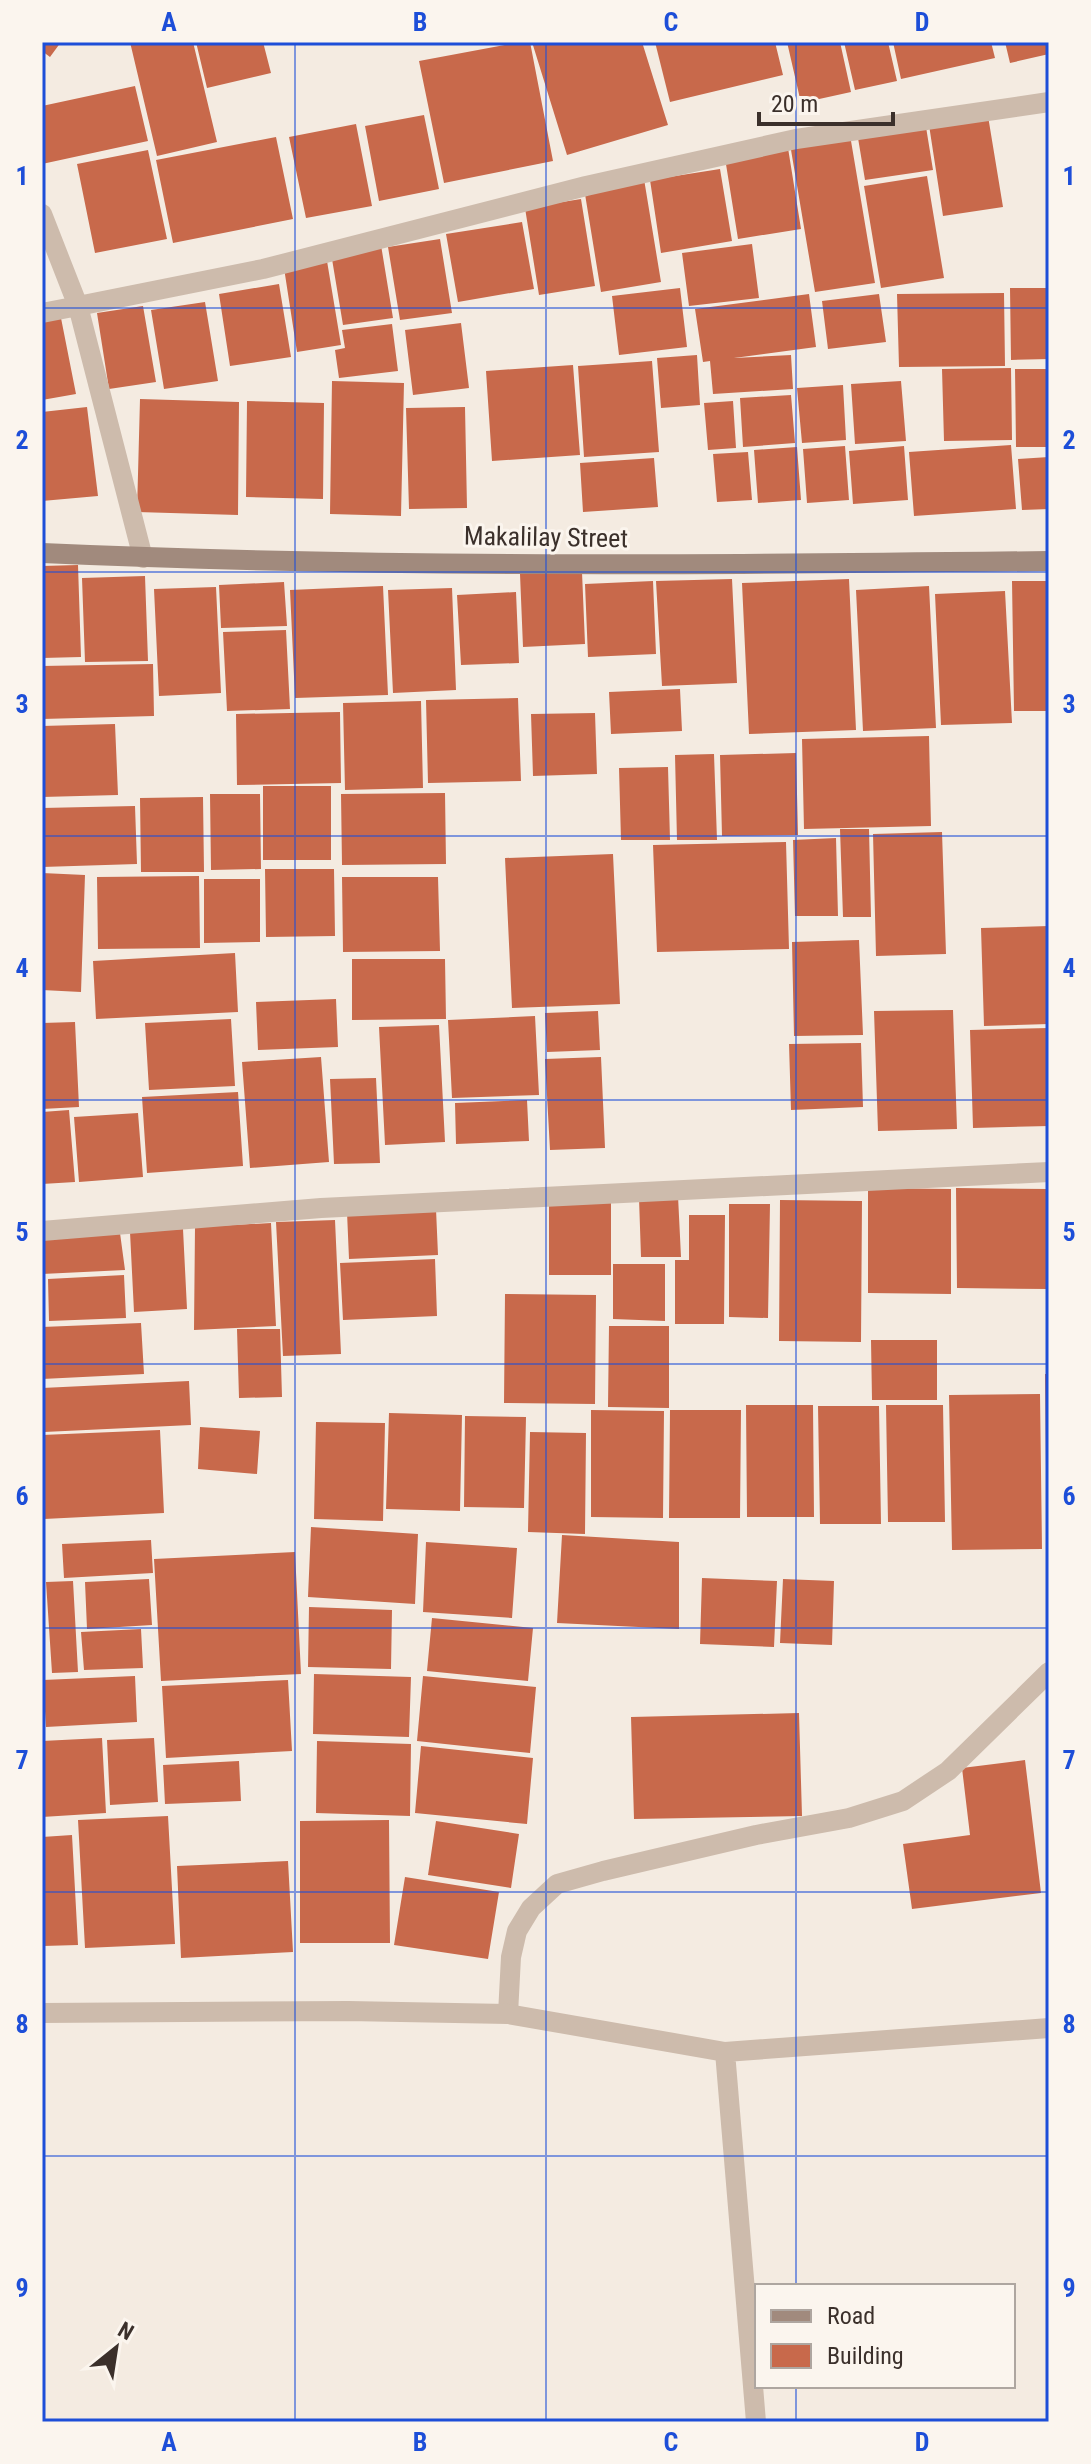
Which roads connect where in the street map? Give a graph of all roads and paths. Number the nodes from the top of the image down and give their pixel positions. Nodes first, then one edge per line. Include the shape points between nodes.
1 (1049, 102) edge
2 (42, 214) edge
3 (78, 306) junction
4 (42, 313) edge
5 (42, 553) edge
6 (143, 558) junction
7 (1049, 561) edge
8 (1049, 1172) edge
9 (42, 1231) edge
10 (1049, 1672) edge
11 (42, 2013) edge
12 (508, 2014) junction
13 (1049, 2028) edge
14 (725, 2052) junction
15 (756, 2422) edge

1 - 3 street via 796,139 586,186 263,269
2 - 3 street
3 - 4 street
3 - 6 street
5 - 6 main road, Makalilay Street
6 - 7 main road, Makalilay Street via 674,565
8 - 9 street via 321,1208
10 - 12 street via 948,1771 903,1801 557,1884 531,1908 517,1931
11 - 12 street
12 - 14 street
13 - 14 street
14 - 15 street

